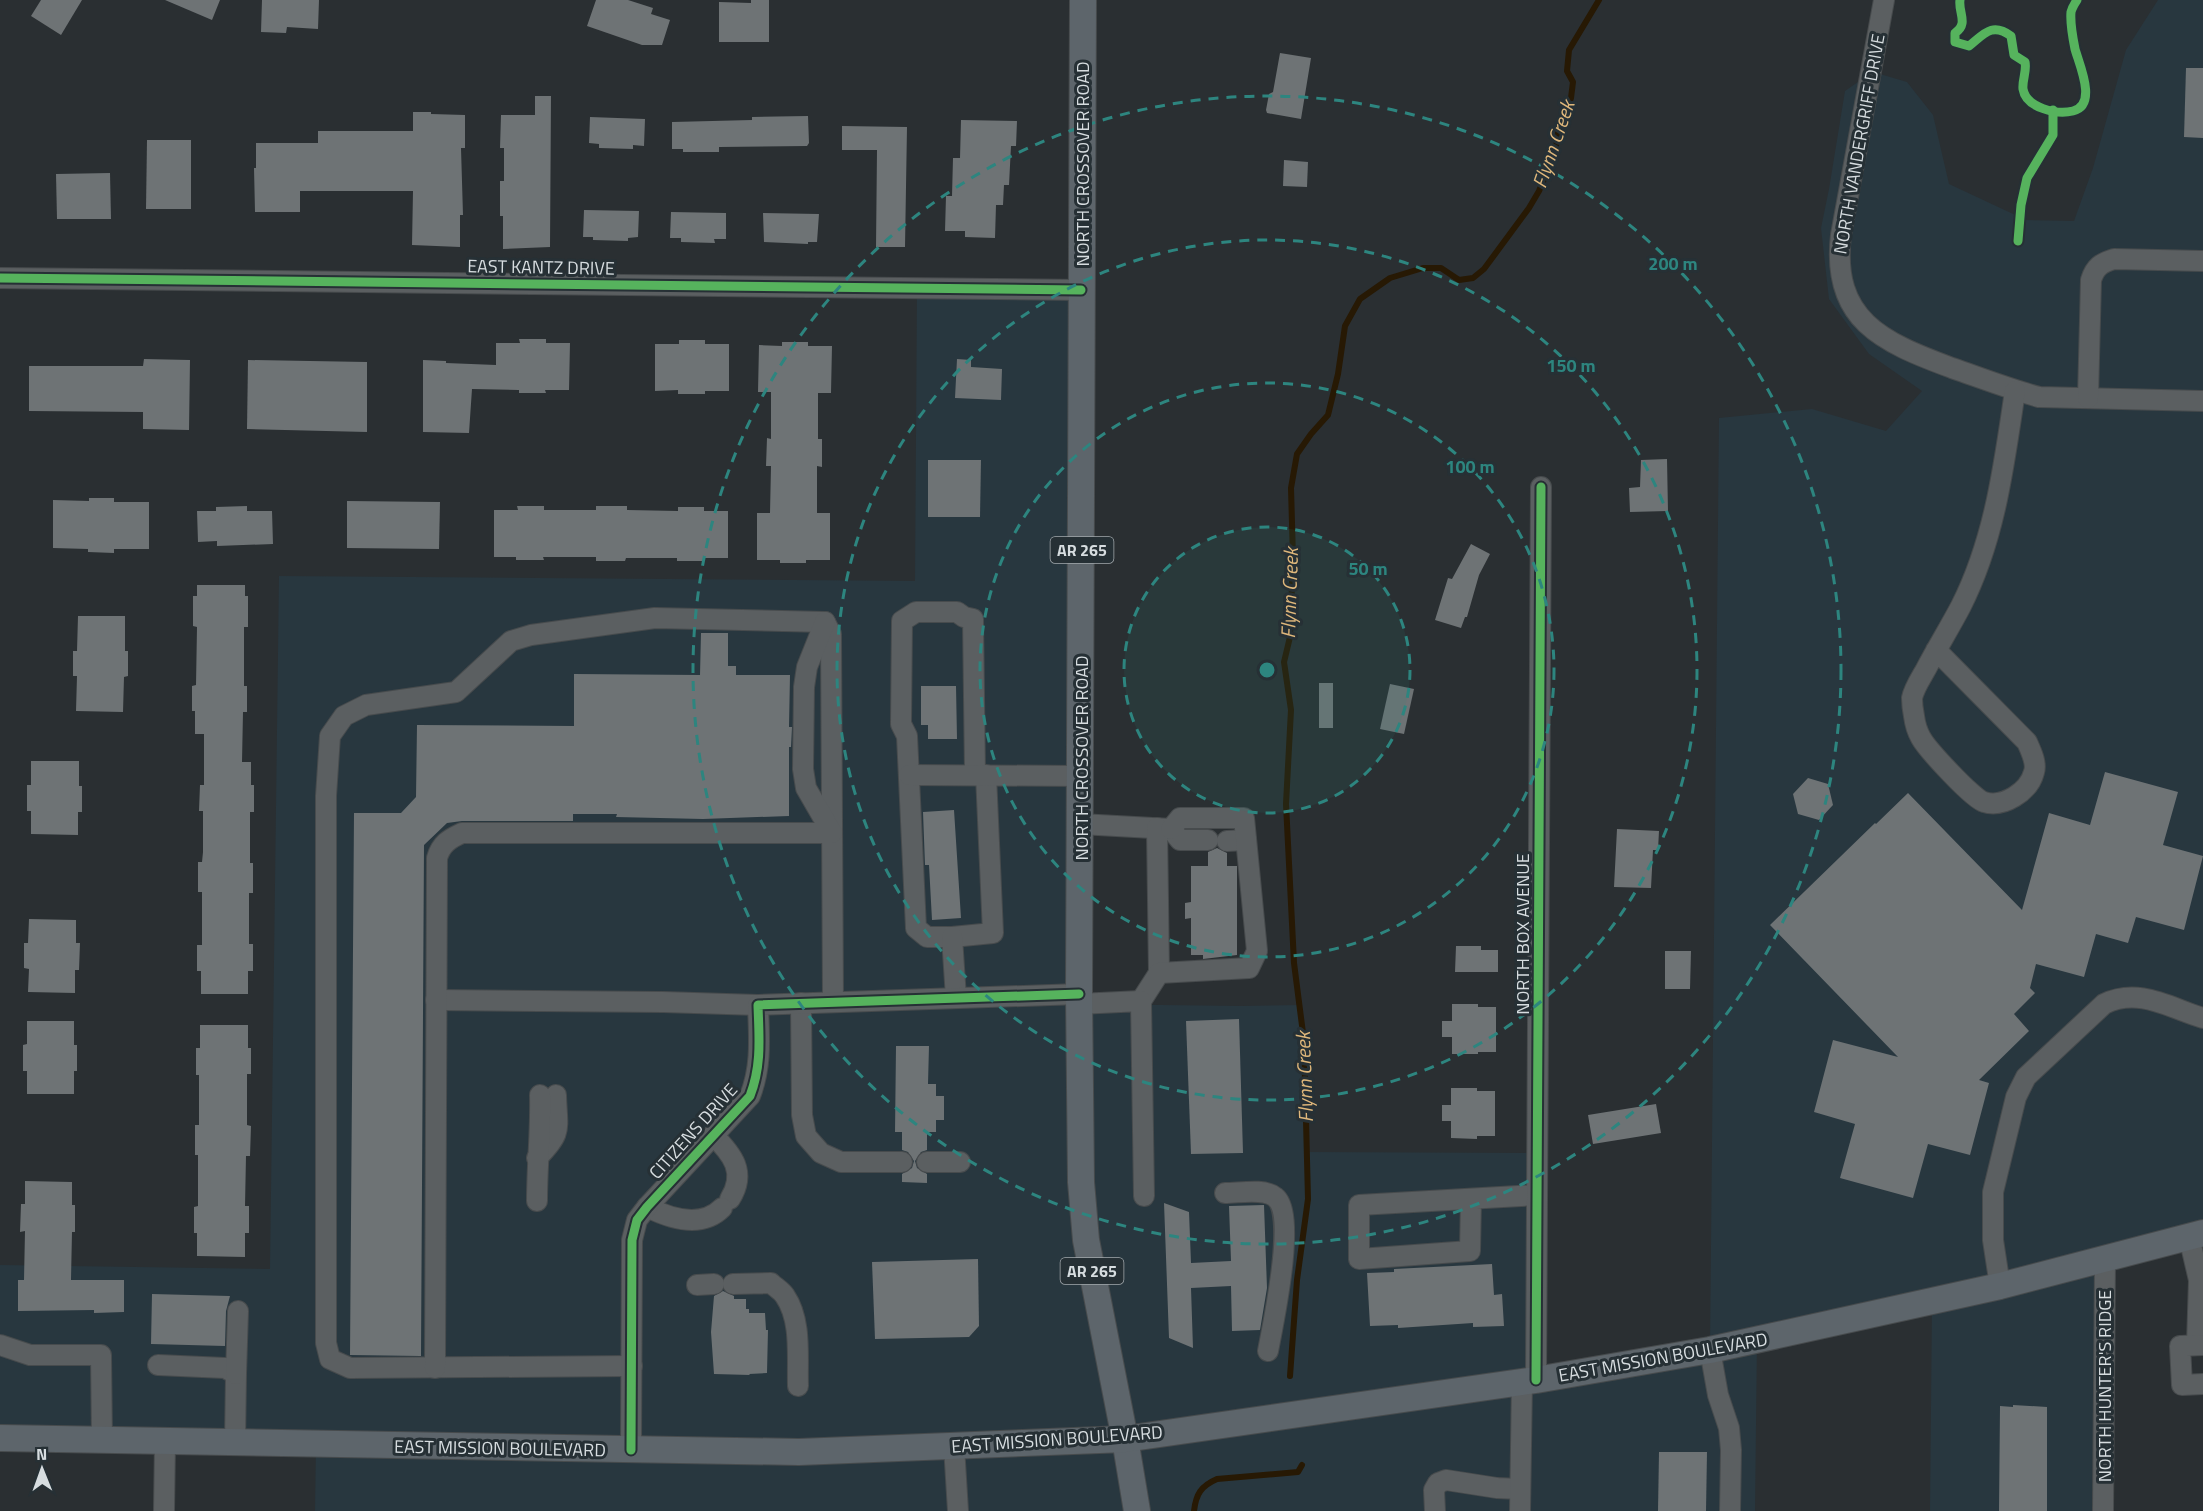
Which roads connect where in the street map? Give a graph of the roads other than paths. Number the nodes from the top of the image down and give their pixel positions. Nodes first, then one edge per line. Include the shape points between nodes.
1 (1083, 0) edge
2 (1884, 0) edge
3 (2203, 261) edge
4 (0, 279) edge
5 (1081, 290) junction
6 (2015, 391) junction
7 (2088, 398) junction
8 (2203, 401) edge
9 (1541, 488) dead end
10 (825, 622) junction
11 (1936, 650) junction
12 (909, 775) junction
13 (980, 775) junction
14 (1081, 776) junction
15 (1080, 825) junction
16 (1164, 828) junction
17 (832, 833) junction
18 (1227, 840) junction
19 (952, 937) junction
20 (1160, 973) junction
21 (956, 998) junction
22 (1079, 999) junction
23 (436, 1000) junction
24 (1141, 1001) junction
25 (833, 1002) junction
26 (801, 1003) junction
27 (758, 1005) junction
28 (2203, 1018) edge
29 (548, 1095) dead end
30 (713, 1135) junction
31 (902, 1162) dead end
32 (927, 1162) dead end
33 (960, 1162) dead end
34 (1225, 1193) dead end
35 (1537, 1195) junction
36 (1144, 1196) dead end
37 (1471, 1198) junction
38 (537, 1201) dead end
39 (647, 1207) junction
40 (2196, 1235) edge
41 (2104, 1260) junction
42 (715, 1284) dead end
43 (2000, 1286) junction
44 (238, 1311) dead end
45 (0, 1345) edge
46 (2200, 1345) edge
47 (1710, 1350) junction
48 (1268, 1351) dead end
49 (158, 1365) dead end
50 (632, 1366) junction
51 (435, 1368) junction
52 (236, 1374) junction
53 (1529, 1381) junction
54 (2203, 1384) edge
55 (798, 1386) dead end
56 (0, 1438) edge
57 (1125, 1439) junction
58 (102, 1441) junction
59 (165, 1442) junction
60 (235, 1443) junction
61 (954, 1446) junction
62 (631, 1450) junction
63 (1520, 1489) junction
64 (164, 1511) edge
65 (958, 1511) edge
66 (1137, 1511) edge
67 (1435, 1511) edge
68 (1520, 1511) edge
69 (1730, 1511) edge
70 (2103, 1511) edge

1 - 5 main road, NORTH CROSSOVER ROAD / AR 265
2 - 6 street, NORTH VANDERGRIFF DRIVE via 1840,234 1838,258 1843,285 1866,323 1893,344
3 - 7 street via 2114,259 2094,270
4 - 5 street, EAST KANTZ DRIVE
5 - 14 main road, NORTH CROSSOVER ROAD / AR 265
6 - 7 street, NORTH VANDERGRIFF DRIVE via 2039,397
6 - 11 street via 1990,532 1962,605
7 - 8 street, NORTH VANDERGRIFF DRIVE
9 - 35 street, NORTH BOX AVENUE
10 - 17 street via 831,634
10 - 17 street via 807,667 804,687 803,769 806,788
10 - 51 street via 655,618 531,635 511,641 456,692 366,705 344,716 330,736 326,796 326,1343 330,1359 350,1368
11 - 11 street via 1912,698 1915,725 1922,740 1973,796 1984,802 2013,798 2026,788 2035,772 2027,742
12 - 13 street
12 - 13 street via 907,736 901,724 902,621 916,612 957,612 973,619
12 - 19 street via 916,928 927,937
13 - 14 street
13 - 19 street via 993,933
14 - 15 main road, NORTH CROSSOVER ROAD / AR 265
15 - 16 street
15 - 22 main road, NORTH CROSSOVER ROAD / AR 265
16 - 18 street via 1180,840
16 - 18 street via 1180,818 1244,818
16 - 20 street
17 - 23 street via 462,833 440,848 437,858
17 - 25 street
18 - 20 street via 1257,951 1249,968
19 - 21 street
20 - 24 street
21 - 22 street
21 - 25 street
22 - 24 street
22 - 57 main road, NORTH CROSSOVER ROAD / AR 265 via 1081,1182 1086,1240
23 - 27 street
23 - 51 street
24 - 36 street
25 - 26 street
26 - 27 street
26 - 31 street via 802,1115 806,1136 821,1153 842,1162
27 - 30 street, CITIZENS DRIVE via 758,1076 750,1096
28 - 43 street via 2149,999 2115,998 2026,1077 2016,1097 1993,1192 1992,1240
29 - 38 street via 557,1132 554,1141 537,1158
30 - 39 street, CITIZENS DRIVE
30 - 39 street via 735,1164 736,1186 726,1204 712,1215 689,1220 667,1217
32 - 33 street
34 - 48 street via 1265,1192 1278,1198 1284,1210 1283,1266
35 - 37 street
35 - 53 street, NORTH BOX AVENUE
37 - 37 street via 1359,1205 1359,1259 1470,1251
39 - 50 street, CITIZENS DRIVE via 632,1240
40 - 41 main road, EAST MISSION BOULEVARD
40 - 46 street
41 - 43 main road, EAST MISSION BOULEVARD
41 - 70 street, NORTH HUNTER'S RIDGE
42 - 55 street via 771,1283 784,1294 796,1324
43 - 47 main road, EAST MISSION BOULEVARD
44 - 52 street
45 - 58 street via 30,1355 101,1355
46 - 54 street via 2180,1346 2182,1384
47 - 53 main road, EAST MISSION BOULEVARD
47 - 69 street via 1729,1428
49 - 52 street via 225,1368
50 - 51 street
50 - 62 street, CITIZENS DRIVE
52 - 60 street
53 - 57 main road, EAST MISSION BOULEVARD
53 - 63 street, NORTH BOX AVENUE
56 - 58 main road, EAST MISSION BOULEVARD
57 - 61 main road, EAST MISSION BOULEVARD
57 - 66 main road, NORTH CROSSOVER ROAD / AR 265
58 - 59 main road, EAST MISSION BOULEVARD
59 - 60 main road, EAST MISSION BOULEVARD
59 - 64 street
60 - 62 main road, EAST MISSION BOULEVARD
61 - 62 main road, EAST MISSION BOULEVARD via 799,1452
61 - 65 street
63 - 67 street via 1446,1480 1434,1490
63 - 68 street, NORTH BOX AVENUE

